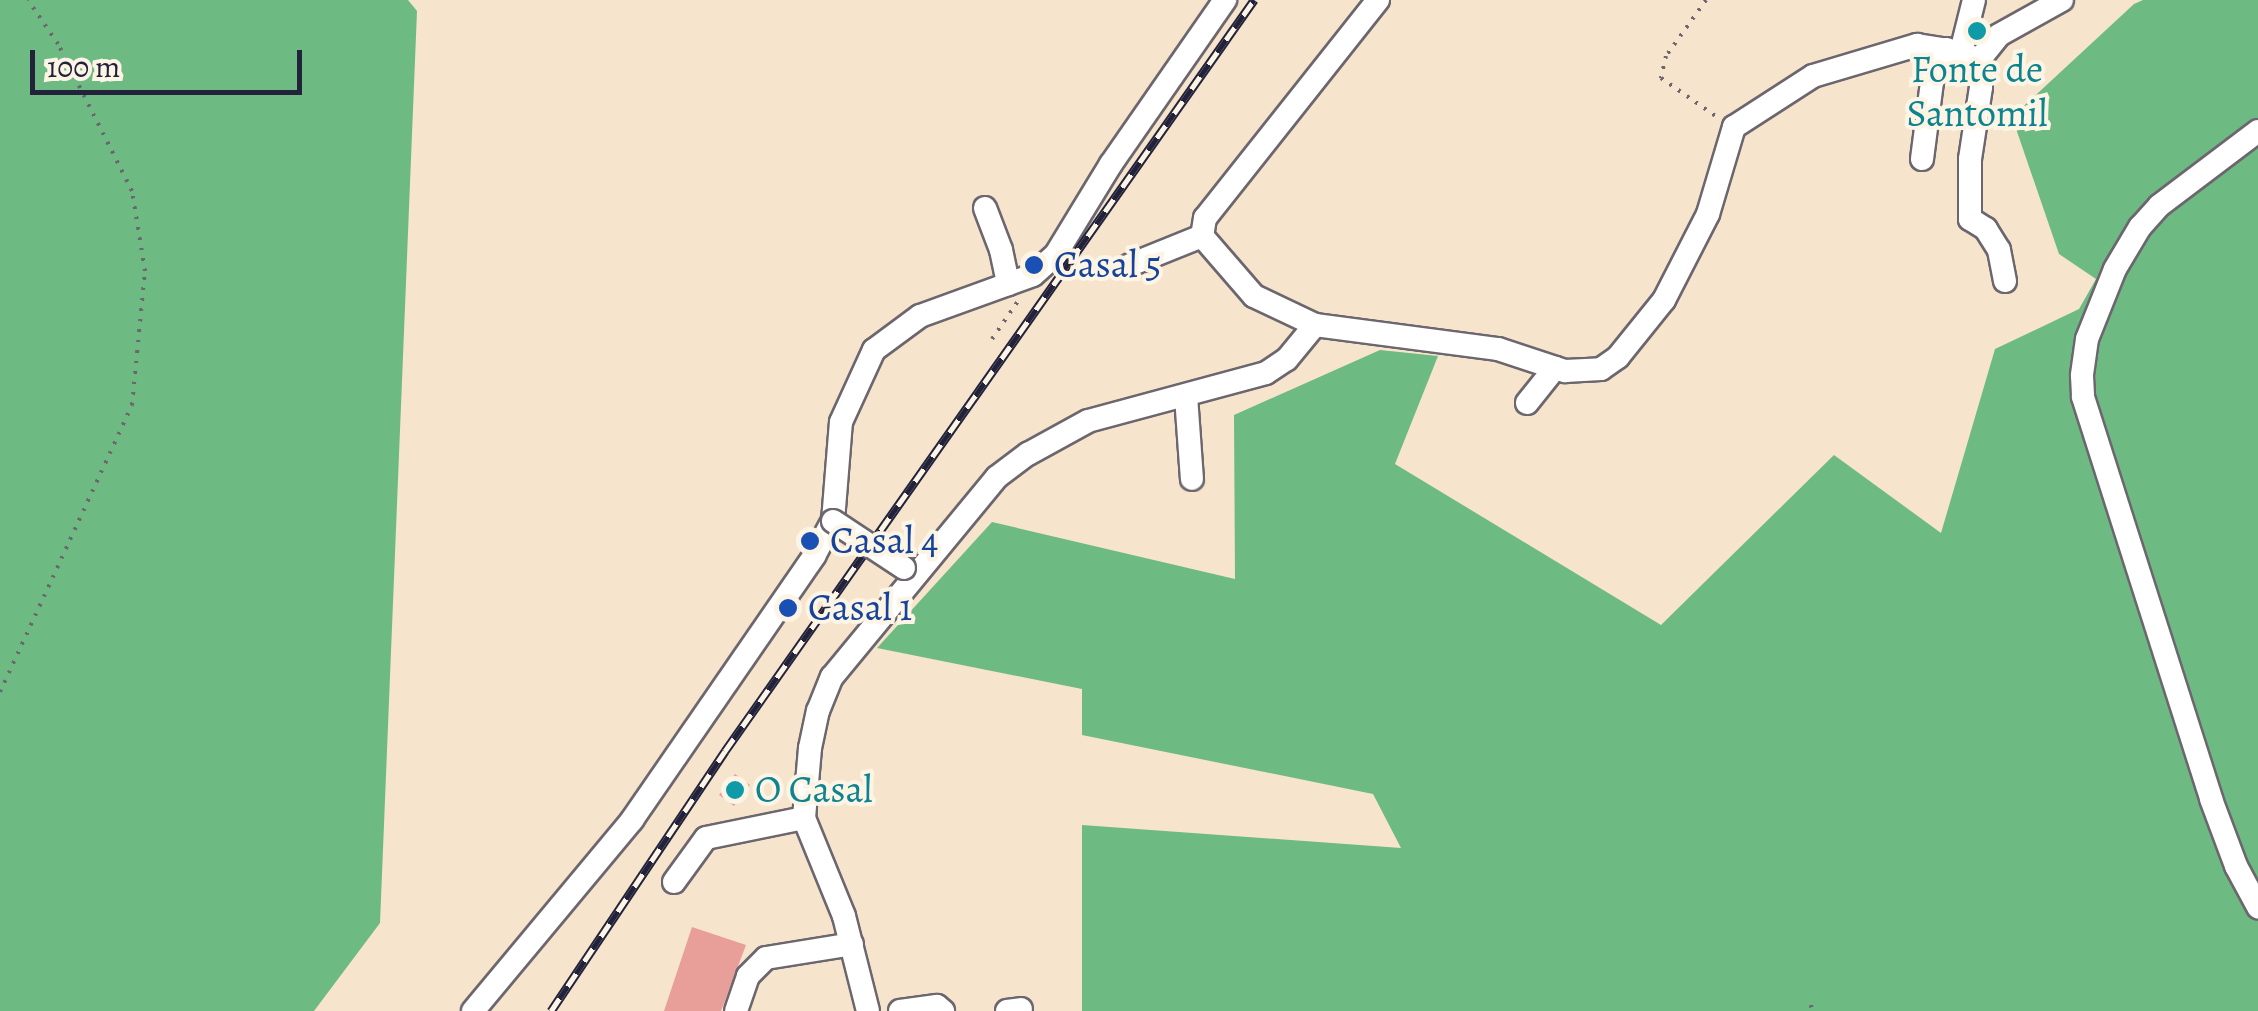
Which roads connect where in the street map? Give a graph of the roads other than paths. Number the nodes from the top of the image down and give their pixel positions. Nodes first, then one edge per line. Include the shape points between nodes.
1 (1226, 0) edge
2 (1378, 0) edge
3 (1974, 0) edge
4 (2062, 0) edge
5 (1962, 53) junction
6 (2258, 130) edge
7 (1922, 159) dead end
8 (984, 208) dead end
9 (1202, 236) junction
10 (1130, 266) dead end
11 (2005, 281) dead end
12 (1008, 284) junction
13 (1315, 325) junction
14 (1555, 368) junction
15 (1186, 396) junction
16 (1526, 402) dead end
17 (1192, 479) dead end
18 (833, 521) junction
19 (910, 572) junction
20 (804, 818) junction
21 (674, 882) dead end
22 (2258, 907) edge
23 (852, 944) junction
24 (474, 1011) edge
25 (736, 1011) edge
26 (868, 1011) edge
27 (900, 1011) edge
28 (943, 1011) edge

1 - 12 street via 1056,254 1033,275
2 - 9 street via 1205,218
3 - 5 street
4 - 5 street
5 - 7 street via 1932,82
5 - 11 street via 1981,87 1970,219 1999,250
5 - 14 street via 1917,44 1813,76 1734,128 1708,214 1664,300 1601,369
6 - 22 street via 2140,227 2087,340 2082,376 2211,799
8 - 12 street
9 - 10 street
9 - 13 street via 1254,296
12 - 18 street via 920,316 874,350 841,422
13 - 14 street via 1498,350
13 - 15 street via 1287,360 1266,373
14 - 16 street
15 - 17 street
15 - 19 street via 1088,421 1028,454
18 - 19 street, bridge
18 - 24 street via 654,791
19 - 20 street via 832,677 810,748
20 - 21 street via 706,838
20 - 23 street
23 - 25 street via 766,958 748,976
23 - 26 street
27 - 28 street

